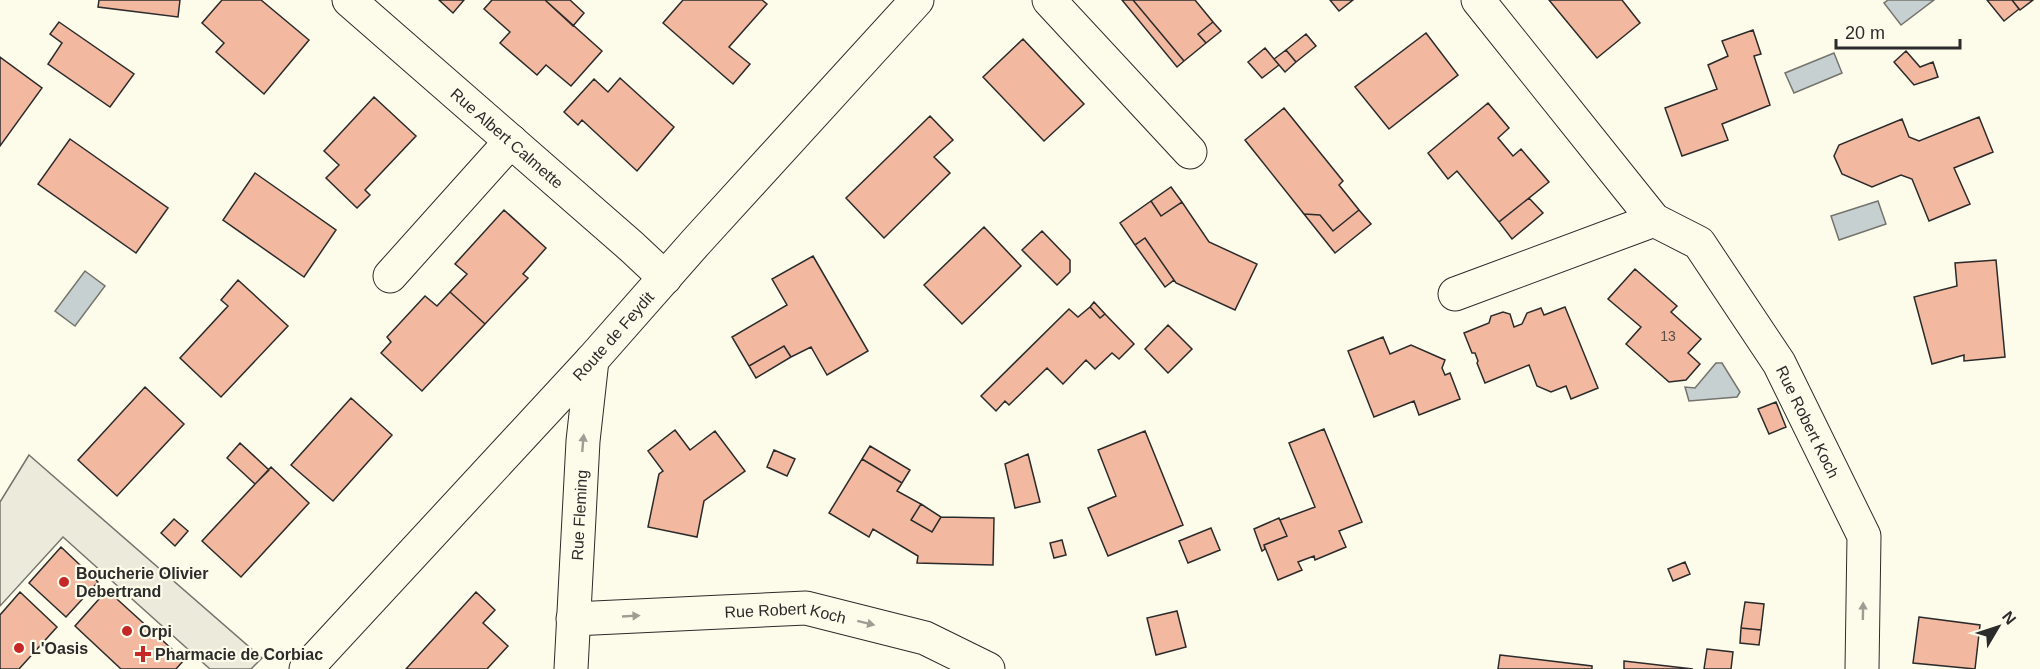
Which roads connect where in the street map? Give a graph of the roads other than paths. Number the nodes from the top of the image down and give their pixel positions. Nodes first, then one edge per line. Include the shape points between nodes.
1 (349, 0) edge
2 (917, 0) edge
3 (1049, 0) edge
4 (1478, 0) edge
5 (511, 141) junction
6 (1190, 152) dead end
7 (1654, 220) junction
8 (390, 276) dead end
9 (665, 278) junction
10 (1455, 294) dead end
11 (592, 360) junction
12 (573, 619) junction
13 (306, 669) edge
14 (571, 669) edge
15 (988, 669) edge
16 (1862, 669) edge

1 - 5 street, Rue Albert Calmette
2 - 9 street, Route de Feydit
3 - 6 street
4 - 7 street, Rue Robert Koch
5 - 8 street
5 - 9 street, Rue Albert Calmette
7 - 10 street
16 -> 7 street, Rue Robert Koch via 1864,536 1779,363 1699,243
9 - 11 street, Route de Feydit
12 -> 11 street, Rue Fleming via 583,441
11 - 13 street, Route de Feydit
12 - 14 street, Rue Fleming
12 -> 15 street, Rue Robert Koch via 806,608 925,638

